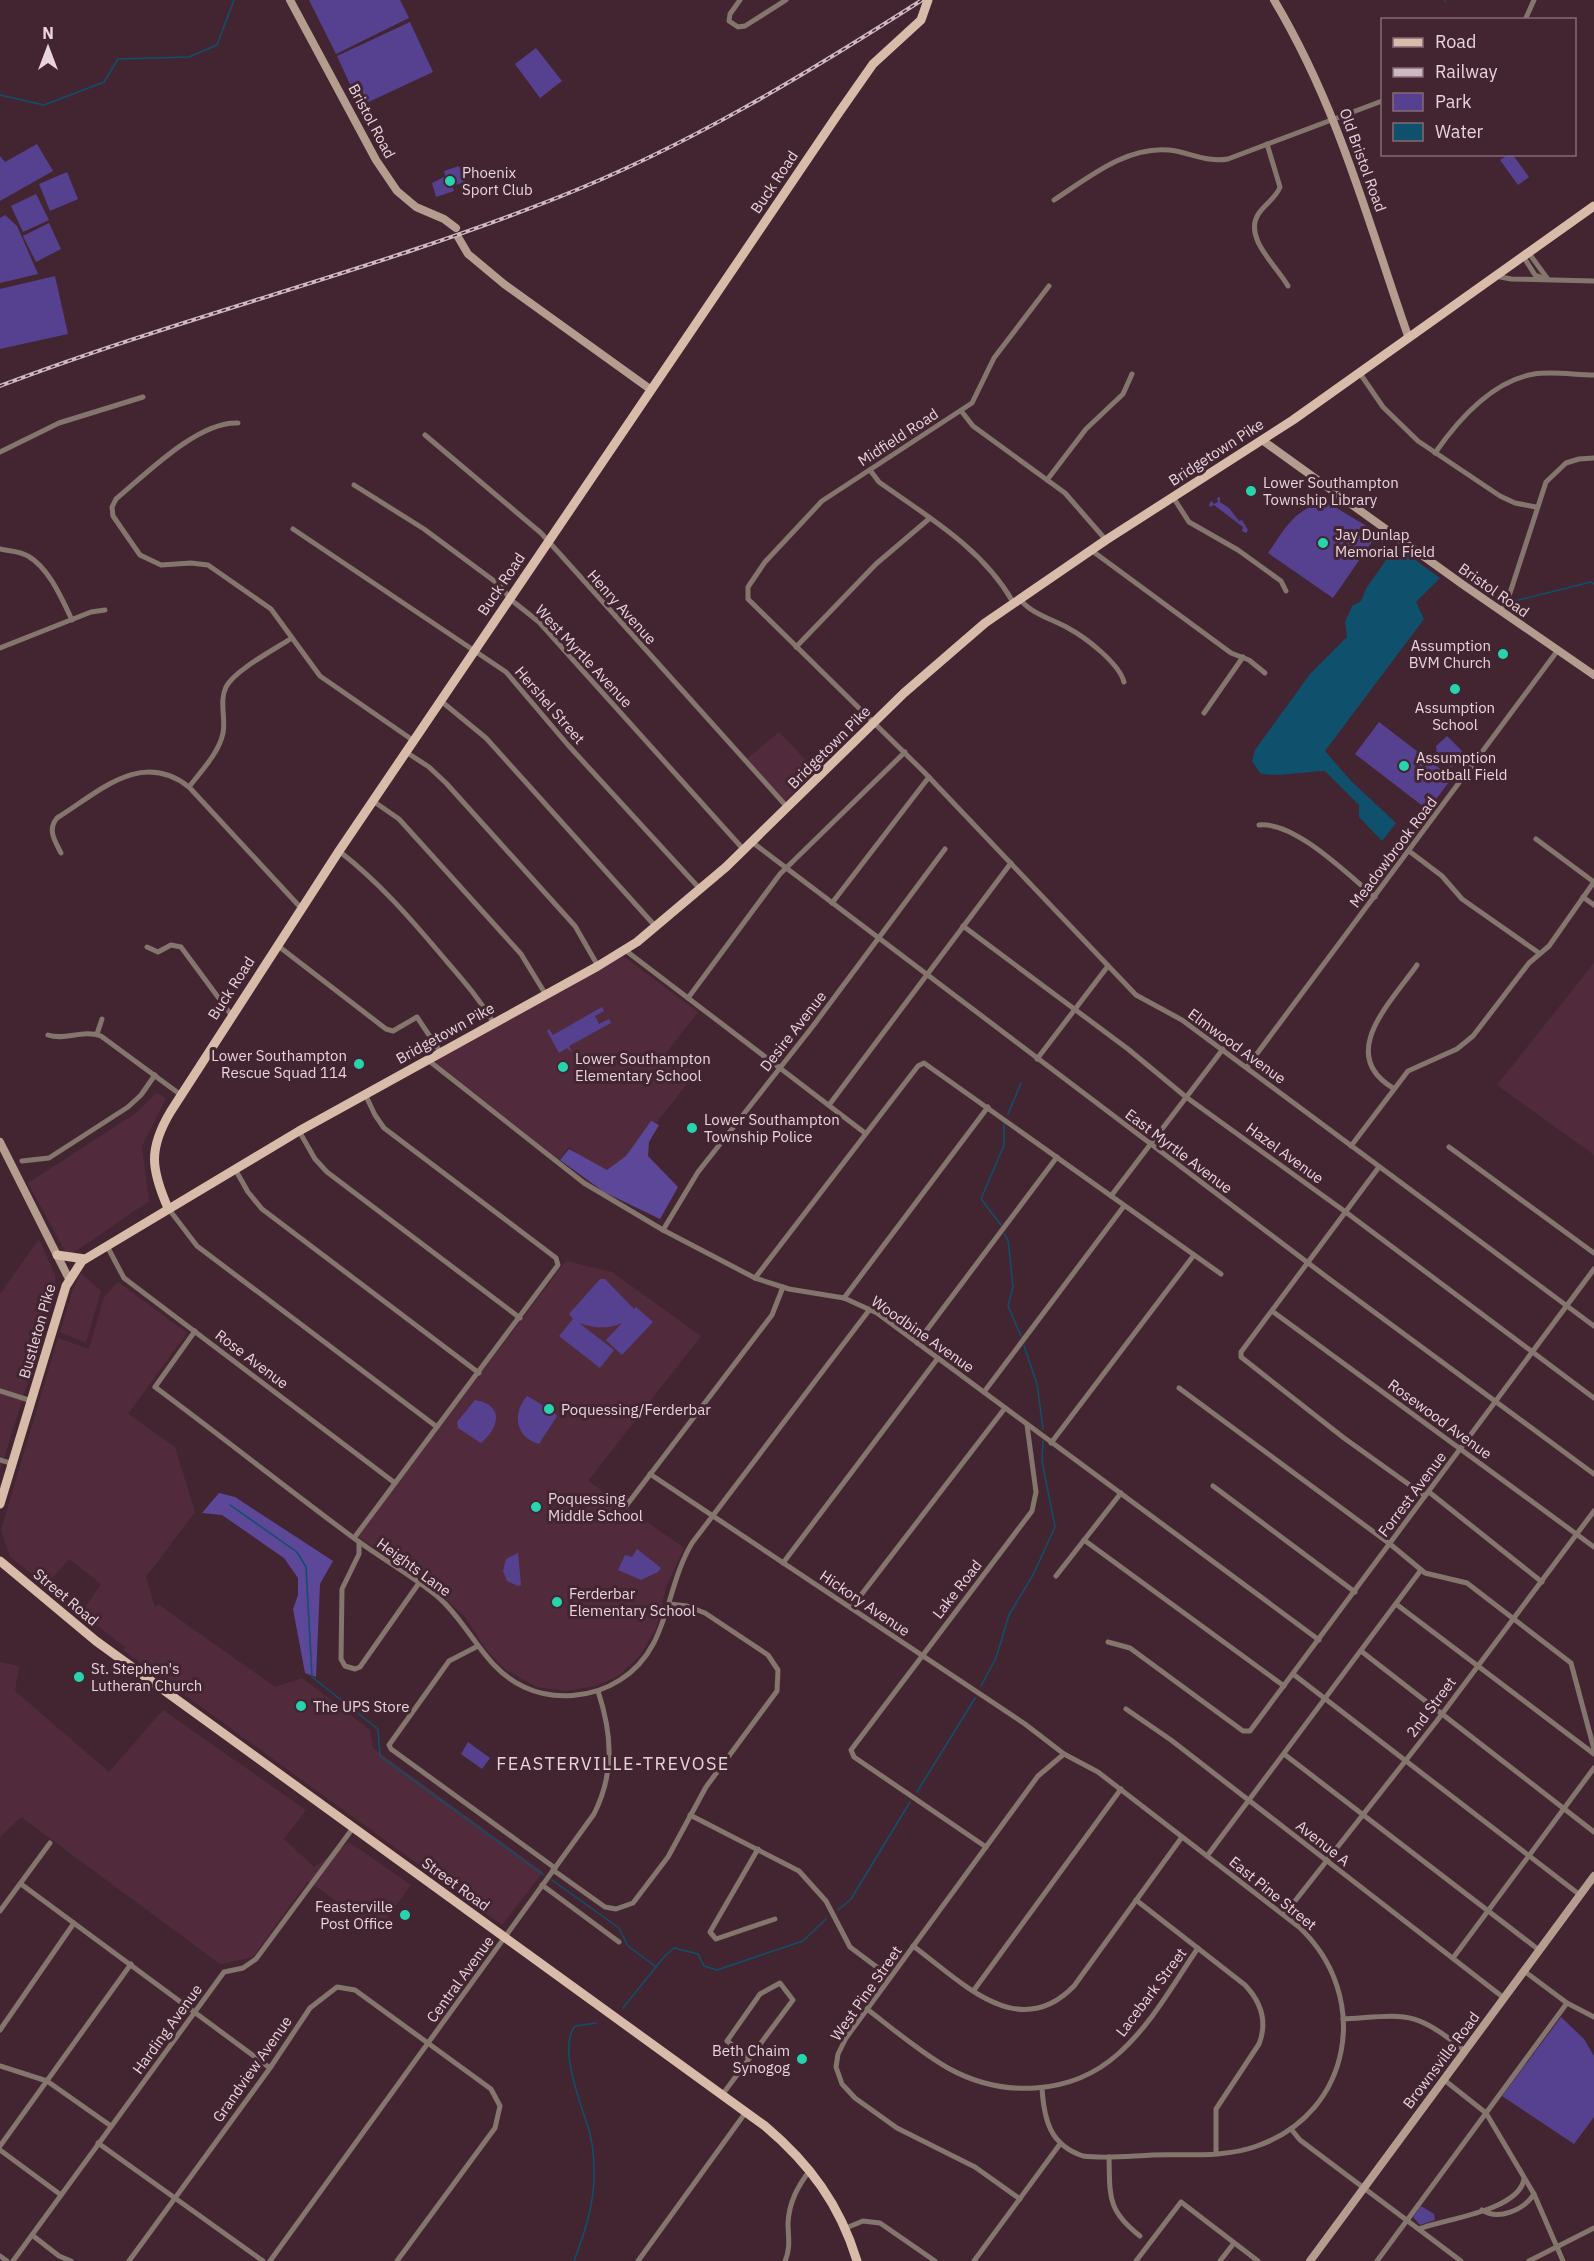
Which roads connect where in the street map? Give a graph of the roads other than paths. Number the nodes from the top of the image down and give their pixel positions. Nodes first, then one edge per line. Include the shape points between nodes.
1 (290, 0) edge
2 (740, 0) edge
3 (786, 0) edge
4 (928, 0) edge
5 (1274, 0) edge
6 (1534, 0) edge
7 (1526, 18) edge
8 (1381, 102) edge
9 (1334, 118) junction
10 (1267, 144) junction
11 (1054, 200) dead end
12 (1594, 206) edge
13 (1525, 254) junction
14 (1493, 276) junction
15 (1548, 279) junction
16 (1594, 281) edge
17 (1049, 286) dead end
18 (1288, 286) dead end
19 (1408, 336) junction
20 (1359, 372) junction
21 (1132, 374) dead end
22 (1594, 375) edge
23 (651, 389) junction
24 (143, 397) dead end
25 (962, 412) junction
26 (238, 423) dead end
27 (425, 435) dead end
28 (1262, 440) junction
29 (0, 452) edge
30 (1435, 453) junction
31 (1594, 458) edge
32 (870, 470) junction
33 (1047, 480) junction
34 (354, 485) dead end
35 (1173, 497) junction
36 (1536, 507) junction
37 (930, 518) junction
38 (293, 529) dead end
39 (1106, 540) junction
40 (547, 541) junction
41 (0, 549) edge
42 (1091, 550) junction
43 (1286, 591) dead end
44 (746, 595) joint
45 (510, 599) junction
46 (1016, 600) junction
47 (105, 610) dead end
48 (1501, 611) junction
49 (72, 620) junction
50 (292, 638) junction
51 (796, 647) junction
52 (0, 648) edge
53 (475, 650) junction
54 (1558, 650) junction
55 (1243, 657) junction
56 (1265, 673) dead end
57 (1594, 675) edge
58 (1124, 682) dead end
59 (441, 700) junction
60 (1204, 713) dead end
61 (875, 722) junction
62 (414, 741) junction
63 (406, 752) junction
64 (905, 752) junction
65 (929, 777) junction
66 (189, 787) junction
67 (373, 801) junction
68 (788, 808) junction
69 (1259, 825) dead end
70 (1536, 839) dead end
71 (752, 842) junction
72 (945, 849) dead end
73 (744, 850) junction
74 (339, 851) junction
75 (1409, 851) junction
76 (61, 853) dead end
77 (1011, 863) junction
78 (786, 868) junction
79 (1594, 882) edge
80 (700, 889) junction
81 (1375, 897) junction
82 (1583, 897) junction
83 (832, 903) junction
84 (1594, 905) edge
85 (301, 908) junction
86 (963, 926) junction
87 (656, 927) junction
88 (879, 938) junction
89 (277, 945) junction
90 (147, 947) dead end
91 (625, 950) junction
92 (1539, 953) junction
93 (1418, 964) dead end
94 (598, 966) junction
95 (1108, 966) junction
96 (927, 974) junction
97 (546, 995) junction
98 (688, 998) junction
99 (1074, 1009) junction
100 (232, 1016) junction
101 (102, 1019) dead end
102 (494, 1024) junction
103 (97, 1034) junction
104 (48, 1035) dead end
105 (1223, 1049) junction
106 (441, 1053) junction
107 (1037, 1059) junction
108 (428, 1060) junction
109 (1247, 1067) junction
110 (780, 1068) junction
111 (155, 1075) junction
112 (1393, 1088) junction
113 (364, 1094) junction
114 (181, 1095) junction
115 (1186, 1097) junction
116 (829, 1105) junction
117 (988, 1107) junction
118 (299, 1131) junction
119 (866, 1133) junction
120 (0, 1142) edge
121 (1151, 1144) junction
122 (1351, 1146) junction
123 (1449, 1147) dead end
124 (1057, 1157) junction
125 (22, 1161) dead end
126 (1379, 1167) junction
127 (235, 1169) junction
128 (1111, 1196) junction
129 (1124, 1206) junction
130 (168, 1208) junction
131 (1347, 1213) junction
132 (663, 1230) junction
133 (106, 1245) junction
134 (1594, 1253) edge
135 (57, 1255) junction
136 (1194, 1255) junction
137 (85, 1259) junction
138 (1308, 1263) junction
139 (1594, 1269) edge
140 (1221, 1274) dead end
141 (755, 1278) junction
142 (69, 1279) junction
143 (783, 1287) junction
144 (844, 1298) junction
145 (1566, 1306) junction
146 (870, 1309) junction
147 (1272, 1311) junction
148 (520, 1318) junction
149 (1594, 1326) edge
150 (195, 1331) junction
151 (917, 1343) junction
152 (1533, 1352) junction
153 (938, 1358) junction
154 (479, 1373) junction
155 (1179, 1388) dead end
156 (0, 1391) edge
157 (984, 1392) junction
158 (1594, 1398) edge
159 (32, 1401) junction
160 (1496, 1402) junction
161 (1005, 1408) junction
162 (1027, 1425) junction
163 (437, 1427) junction
164 (1051, 1443) junction
165 (1461, 1449) junction
166 (0, 1460) edge
167 (13, 1464) junction
168 (650, 1474) junction
169 (1594, 1474) edge
170 (395, 1483) junction
171 (1213, 1486) dead end
172 (1121, 1493) junction
173 (1427, 1494) junction
174 (0, 1504) edge
175 (626, 1506) dead end
176 (1594, 1511) edge
177 (712, 1516) junction
178 (1577, 1534) junction
179 (354, 1538) junction
180 (1084, 1540) junction
181 (359, 1542) junction
182 (1390, 1544) junction
183 (1594, 1547) edge
184 (0, 1551) edge
185 (0, 1561) edge
186 (783, 1563) junction
187 (1421, 1570) junction
188 (0, 1571) edge
189 (14, 1572) junction
190 (1056, 1576) dead end
191 (1542, 1582) junction
192 (418, 1583) junction
193 (1355, 1592) junction
194 (669, 1604) junction
195 (1396, 1604) junction
196 (851, 1608) junction
197 (1514, 1619) junction
198 (1319, 1640) junction
199 (1108, 1642) dead end
200 (477, 1646) junction
201 (1362, 1651) junction
202 (921, 1655) junction
203 (1478, 1666) junction
204 (1293, 1674) junction
205 (1284, 1686) junction
206 (598, 1691) junction
207 (1325, 1699) junction
208 (1126, 1708) dead end
209 (1442, 1714) junction
210 (1594, 1749) edge
211 (1064, 1754) junction
212 (1284, 1754) junction
213 (1594, 1754) edge
214 (1406, 1760) junction
215 (1594, 1768) edge
216 (1121, 1789) junction
217 (1248, 1801) junction
218 (1563, 1808) junction
219 (690, 1815) junction
220 (1363, 1815) junction
221 (353, 1828) junction
222 (1594, 1832) edge
223 (1182, 1837) junction
224 (50, 1843) dead end
225 (986, 1847) junction
226 (758, 1849) junction
227 (1207, 1856) junction
228 (1529, 1857) junction
229 (1327, 1862) junction
230 (554, 1869) junction
231 (1593, 1880) edge
232 (21, 1884) junction
233 (542, 1885) junction
234 (1580, 1895) junction
235 (1136, 1900) junction
236 (0, 1911) edge
237 (1489, 1911) junction
238 (1284, 1915) junction
239 (776, 1919) dead end
240 (74, 1923) junction
241 (505, 1938) junction
242 (619, 1942) dead end
243 (913, 1946) junction
244 (1198, 1948) junction
245 (1539, 1950) junction
246 (1453, 1958) junction
247 (131, 1964) junction
248 (1524, 1971) junction
249 (890, 1977) junction
250 (974, 1990) junction
251 (1504, 1998) junction
252 (1567, 2003) junction
253 (867, 2009) junction
254 (195, 2011) junction
255 (1594, 2017) edge
256 (1344, 2019) junction
257 (0, 2030) edge
258 (429, 2044) junction
259 (1465, 2051) junction
260 (749, 2058) junction
261 (0, 2066) edge
262 (270, 2067) junction
263 (1443, 2079) junction
264 (48, 2081) junction
265 (1042, 2088) junction
266 (722, 2095) junction
267 (746, 2112) junction
268 (1486, 2113) junction
269 (111, 2126) junction
270 (1290, 2129) junction
271 (98, 2143) junction
272 (1060, 2144) junction
273 (0, 2146) edge
274 (0, 2150) edge
275 (1216, 2153) junction
276 (1109, 2157) junction
277 (811, 2169) junction
278 (1525, 2177) junction
279 (1363, 2187) junction
280 (1534, 2194) junction
281 (61, 2195) junction
282 (173, 2198) junction
283 (1020, 2199) junction
284 (1482, 2210) junction
285 (1407, 2220) junction
286 (846, 2228) junction
287 (1594, 2228) edge
288 (1419, 2229) junction
289 (32, 2235) junction
290 (1140, 2236) dead end
291 (1234, 2243) junction
292 (1556, 2247) junction
293 (0, 2256) edge
294 (7, 2261) edge
295 (14, 2261) edge
296 (70, 2261) edge
297 (129, 2261) edge
298 (263, 2261) edge
299 (270, 2261) edge
300 (397, 2261) edge
301 (638, 2261) edge
302 (785, 2261) edge
303 (858, 2261) edge
304 (935, 2261) edge
305 (974, 2261) edge
306 (1136, 2261) edge
307 (1220, 2261) edge
308 (1258, 2261) edge
309 (1310, 2261) edge
310 (1377, 2261) edge
311 (1461, 2261) edge
312 (1529, 2261) edge
313 (1563, 2261) edge

1 - 23 main road, Bristol Road via 376,160 397,191 416,207 444,219 468,254 504,284
2 - 3 street via 729,21 738,27
4 - 23 main road, Buck Road via 921,20 869,68
5 - 9 main road, Old Bristol Road
6 - 7 street
8 - 9 street
9 - 10 street
9 - 19 main road, Old Bristol Road
10 - 11 street via 1222,160 1172,150 1138,152
10 - 18 street via 1280,187 1260,212 1254,228 1257,240
12 - 13 main road, Bridgetown Pike
13 - 14 main road, Bridgetown Pike
13 - 15 street via 1535,275
14 - 15 street
14 - 19 main road, Bridgetown Pike
15 - 16 street
17 - 25 street, Midfield Road via 994,358 976,397
19 - 20 main road, Bridgetown Pike
20 - 28 main road, Bridgetown Pike
20 - 30 street via 1400,427
21 - 33 street via 1123,394 1086,429
22 - 30 street via 1519,378 1463,417
23 - 40 main road, Buck Road
24 - 29 street via 51,426
25 - 32 street, Midfield Road
25 - 33 street via 973,426
26 - 50 street via 223,423 202,432 116,499 112,512 140,555 162,565 208,565 271,609
27 - 40 street, Henry Avenue
28 - 35 main road, Bridgetown Pike
28 - 48 main road, Bristol Road
30 - 36 street via 1500,496
31 - 36 street via 1572,460 1554,471
32 - 37 street via 879,482
32 - 44 street, Midfield Road via 813,509 765,562 747,587
33 - 39 street via 1074,501
34 - 45 street, West Myrtle Avenue via 433,536 501,586
35 - 39 main road, Bridgetown Pike
35 - 43 street via 1189,522 1238,550 1281,581
36 - 48 street
37 - 46 street via 986,562
37 - 51 street via 876,564
38 - 53 street, Hershel Street
39 - 42 main road, Bridgetown Pike
40 - 45 main road, Buck Road
40 - 68 street, Henry Avenue
41 - 49 street via 21,553 35,562 59,594
42 - 46 main road, Bridgetown Pike
42 - 55 street via 1231,653
44 - 51 street, Elmwood Avenue
45 - 53 main road, Buck Road
45 - 73 street, West Myrtle Avenue via 539,622
46 - 58 street via 1075,632 1116,665
46 - 61 main road, Bridgetown Pike via 962,642
47 - 49 street
48 - 54 main road, Bristol Road
49 - 52 street
50 - 62 street via 320,676
50 - 66 street via 227,686 220,743
51 - 61 street, Elmwood Avenue
53 - 59 main road, Buck Road
53 - 80 street, Hershel Street via 511,677
54 - 57 main road, Bristol Road
54 - 75 street, Meadowbrook Road
55 - 56 street
55 - 60 street
59 - 62 main road, Buck Road
59 - 87 street via 486,738
61 - 64 street, Elmwood Avenue
61 - 68 main road, Bridgetown Pike
62 - 63 main road, Buck Road
63 - 67 main road, Buck Road
63 - 94 street via 441,777 575,926
64 - 65 street, Elmwood Avenue
64 - 78 street
65 - 77 street, Elmwood Avenue
65 - 83 street
66 - 76 street via 159,772 138,772 120,778 54,821 52,834
66 - 85 street
67 - 74 main road, Buck Road
67 - 97 street via 399,819 521,954
68 - 71 main road, Bridgetown Pike
69 - 81 street via 1275,826 1311,845
70 - 79 street
71 - 73 main road, Bridgetown Pike
71 - 78 street, East Myrtle Avenue
72 - 88 street, Desire Avenue
73 - 80 main road, Bridgetown Pike
74 - 85 main road, Buck Road
74 - 102 street via 373,877 474,992
75 - 81 street, Meadowbrook Road
75 - 92 street via 1442,876 1462,899
77 - 86 street
77 - 95 street, Elmwood Avenue
78 - 83 street, East Myrtle Avenue
78 - 98 street
79 - 82 street
80 - 87 main road, Bridgetown Pike
81 - 109 street, Meadowbrook Road
82 - 84 street
82 - 92 street via 1552,942
83 - 88 street, East Myrtle Avenue
85 - 89 main road, Buck Road
86 - 96 street
86 - 99 street, Hazel Avenue
87 - 91 main road, Bridgetown Pike
88 - 96 street, East Myrtle Avenue
88 - 110 street, Desire Avenue
89 - 100 main road, Buck Road
89 - 106 street via 386,1029 393,1031 417,1017
90 - 100 street via 158,952 171,945 181,947
91 - 94 main road, Bridgetown Pike
91 - 98 street
92 - 112 street via 1468,1042 1415,1066
93 - 112 street via 1382,1015 1368,1043 1371,1070
94 - 97 main road, Bridgetown Pike
95 - 99 street
95 - 105 street, Elmwood Avenue via 1136,995 1182,1020
96 - 107 street, East Myrtle Avenue
96 - 116 street
97 - 102 main road, Bridgetown Pike
98 - 110 street
99 - 107 street
99 - 115 street, Hazel Avenue
100 - 114 main road, Buck Road
101 - 103 street
102 - 106 main road, Bridgetown Pike
103 - 104 street
103 - 111 street
105 - 109 street, Elmwood Avenue
105 - 115 street
106 - 108 main road, Bridgetown Pike
107 - 121 street, East Myrtle Avenue
108 - 113 main road, Bridgetown Pike
108 - 132 street, Woodbine Avenue via 584,1183
109 - 122 street, Elmwood Avenue
110 - 116 street
110 - 132 street, Desire Avenue via 688,1185
111 - 114 street
111 - 125 street via 141,1095 118,1114 49,1158
112 - 122 street
113 - 118 main road, Bridgetown Pike
113 - 148 street via 375,1115 392,1134 557,1261 555,1272
114 - 130 main road, Buck Road via 161,1126 154,1151 156,1177
115 - 121 street
115 - 131 street, Hazel Avenue
116 - 119 street
117 - 119 street via 924,1064 918,1066
117 - 124 street
117 - 144 street
118 - 127 main road, Bridgetown Pike
118 - 148 street via 327,1172
119 - 141 street
120 - 135 main road, Bustleton Pike
121 - 128 street
121 - 138 street, East Myrtle Avenue
122 - 126 street, Elmwood Avenue
123 - 134 street
124 - 128 street
124 - 151 street
126 - 131 street
126 - 145 street, Elmwood Avenue
127 - 130 main road, Bridgetown Pike
127 - 154 street via 262,1209
128 - 129 street
129 - 136 street
129 - 157 street
130 - 133 main road, Bridgetown Pike
130 - 163 street via 197,1246
131 - 138 street
131 - 152 street, Hazel Avenue
132 - 141 street, Woodbine Avenue
133 - 137 main road, Bridgetown Pike
133 - 150 street, Rose Avenue via 124,1278
135 - 137 main road
135 - 142 main road, Bustleton Pike
136 - 140 street
136 - 164 street
137 - 142 main road, Bridgetown Pike
138 - 147 street
138 - 160 street, East Myrtle Avenue
139 - 145 street, Forrest Avenue
141 - 143 street, Woodbine Avenue
142 - 159 main road, Bustleton Pike
143 - 144 street, Woodbine Avenue
143 - 168 street via 772,1315
144 - 146 street, Woodbine Avenue
145 - 149 street, Elmwood Avenue
145 - 152 street, Forrest Avenue
146 - 151 street, Woodbine Avenue
146 - 177 street, Heights Lane
147 - 165 street, Rosewood Avenue
147 - 173 street via 1240,1357 1344,1438
148 - 154 street
150 - 170 street, Rose Avenue
150 - 179 street, Heights Lane via 155,1387
151 - 153 street, Woodbine Avenue
152 - 158 street, Hazel Avenue
152 - 160 street, Forrest Avenue
153 - 157 street, Woodbine Avenue
153 - 186 street
154 - 163 street
155 - 182 street
156 - 159 street
157 - 161 street, Woodbine Avenue
159 - 167 main road, Bustleton Pike
160 - 165 street, Forrest Avenue
160 - 169 street, East Myrtle Avenue
161 - 162 street, Woodbine Avenue
161 - 196 street
162 - 164 street, Woodbine Avenue
162 - 202 street, Lake Road via 1036,1492 1032,1511
163 - 170 street
164 - 172 street, Woodbine Avenue
165 - 173 street, Forrest Avenue
165 - 178 street, Rosewood Avenue
166 - 167 street
167 - 174 main road, Bustleton Pike
168 - 175 street
168 - 177 street, Hickory Avenue
170 - 179 street
171 - 193 street
172 - 180 street
172 - 198 street, Woodbine Avenue
173 - 182 street, Forrest Avenue
173 - 191 street
176 - 178 street, 2nd Street
177 - 186 street, Hickory Avenue
177 - 194 street, Heights Lane via 679,1568
178 - 183 street, Rosewood Avenue
178 - 191 street, 2nd Street
179 - 181 street, Heights Lane
180 - 190 street
180 - 205 street
181 - 192 street, Heights Lane
181 - 192 street via 359,1554 342,1589 341,1659 345,1666 360,1667
182 - 187 street
182 - 193 street, Forrest Avenue
184 - 189 main road
185 - 189 main road, Street Road
186 - 196 street, Hickory Avenue
187 - 195 street
187 - 197 street via 1467,1584
188 - 189 main road
189 - 221 main road, Street Road via 96,1641
191 - 197 street, 2nd Street
192 - 200 street, Heights Lane via 458,1616
193 - 198 street, Forrest Avenue
194 - 206 street, Heights Lane via 660,1636 649,1654 621,1680
194 - 219 street via 696,1609 713,1618 768,1656 779,1677 774,1697 706,1787
195 - 201 street
195 - 203 street
196 - 202 street, Hickory Avenue
197 - 203 street, 2nd Street
197 - 210 street via 1573,1665
198 - 204 street, Forrest Avenue
199 - 205 street, Forrest Avenue via 1130,1648 1248,1732
200 - 206 street, Heights Lane via 496,1669 528,1689 565,1696
200 - 230 street via 449,1660 389,1744
201 - 207 street
201 - 209 street
202 - 211 street, Hickory Avenue
202 - 225 street, Lake Road via 852,1748 852,1754
203 - 209 street, 2nd Street
203 - 213 street
204 - 205 street, Forrest Avenue
204 - 207 street
206 - 230 street, Central Avenue via 611,1744 607,1783 594,1814
207 - 212 street
207 - 214 street
208 - 217 street, Avenue A
209 - 214 street, 2nd Street
209 - 218 street
211 - 216 street, East Pine Street
211 - 225 street, West Pine Street via 1038,1776
212 - 217 street
212 - 220 street
214 - 220 street, 2nd Street
214 - 228 street
215 - 218 street
216 - 223 street, East Pine Street
216 - 250 street
217 - 227 street
217 - 229 street, Avenue A
218 - 222 street
218 - 228 street
219 - 226 street
219 - 230 street via 668,1857 638,1899 629,1905 616,1909 600,1905
220 - 229 street, 2nd Street
220 - 237 street
221 - 241 main road, Street Road
221 - 254 street, Harding Avenue via 256,1959 243,1968 225,1971
223 - 227 street, East Pine Street
223 - 235 street
224 - 232 street
225 - 243 street, West Pine Street
226 - 239 street via 711,1932 716,1939
226 - 249 street via 810,1881 850,1947
227 - 238 street, East Pine Street
228 - 234 street
228 - 237 street
229 - 238 street, 2nd Street
229 - 246 street, Avenue A
230 - 233 street, Central Avenue
231 - 234 main road, Brownsville Road
232 - 236 street
232 - 240 street
233 - 241 street, Central Avenue
233 - 242 street
234 - 245 main road, Brownsville Road
235 - 244 street
235 - 250 street via 1074,1986 1051,2004 1028,2010 1009,2009
237 - 245 street
237 - 246 street
238 - 256 street, East Pine Street via 1326,1959 1340,1991
240 - 247 street
240 - 257 street
241 - 258 street, Central Avenue
241 - 266 main road, Street Road
243 - 249 street, West Pine Street
243 - 250 street
244 - 265 street, Lacebark Street via 1118,2054 1082,2078
244 - 275 street via 1251,1990 1263,2018 1259,2044 1216,2109
245 - 248 main road, Brownsville Road
246 - 251 street, Avenue A
247 - 254 street
247 - 264 street
248 - 251 main road, Brownsville Road
248 - 252 street
249 - 253 street, West Pine Street
251 - 259 main road, Brownsville Road
252 - 255 street
252 - 268 street
253 - 265 street, Lacebark Street via 947,2067 970,2079 1006,2088
253 - 283 street, West Pine Street via 838,2054 837,2074 847,2091 897,2128 975,2167
254 - 262 street
254 - 269 street, Harding Avenue
256 - 259 street via 1414,2017 1434,2026
256 - 270 street, East Pine Street via 1342,2049 1332,2080 1315,2107
258 - 262 street, Grandview Avenue via 355,1990 337,1987 310,2008
258 - 299 street, Central Avenue
258 - 300 street, Grandview Avenue via 493,2091 501,2112 495,2128
259 - 263 main road, Brownsville Road
260 - 260 street via 793,2000 780,1983 760,1994 727,2041
260 - 266 street
261 - 264 street
262 - 282 street, Grandview Avenue
263 - 268 street
263 - 279 main road, Brownsville Road
264 - 269 street
264 - 273 street
265 - 272 street via 1044,2115
266 - 267 main road, Street Road
267 - 277 main road, Street Road
267 - 301 street
268 - 278 street
268 - 285 street
269 - 271 street, Harding Avenue
270 - 275 street, East Pine Street via 1258,2146
270 - 279 street
271 - 281 street, Harding Avenue
271 - 282 street
272 - 276 street, East Pine Street via 1083,2156
272 - 283 street
274 - 281 street
275 - 276 street, East Pine Street
276 - 290 street via 1114,2209 1121,2221
277 - 286 main road, Street Road
277 - 302 street via 792,2201
278 - 280 street
278 - 284 street via 1509,2198
279 - 285 street
279 - 309 main road, Brownsville Road
280 - 284 street via 1503,2215 1493,2216
280 - 292 street
281 - 289 street, Harding Avenue
282 - 297 street, Grandview Avenue
282 - 298 street
283 - 305 street
284 - 288 street
285 - 288 street
285 - 310 street
286 - 303 main road, Street Road
286 - 304 street via 863,2221 880,2223
287 - 292 street
288 - 311 street
289 - 295 street, Harding Avenue
289 - 296 street
291 - 306 street via 1181,2202
291 - 307 street
291 - 308 street
292 - 312 street
292 - 313 street
293 - 294 street

